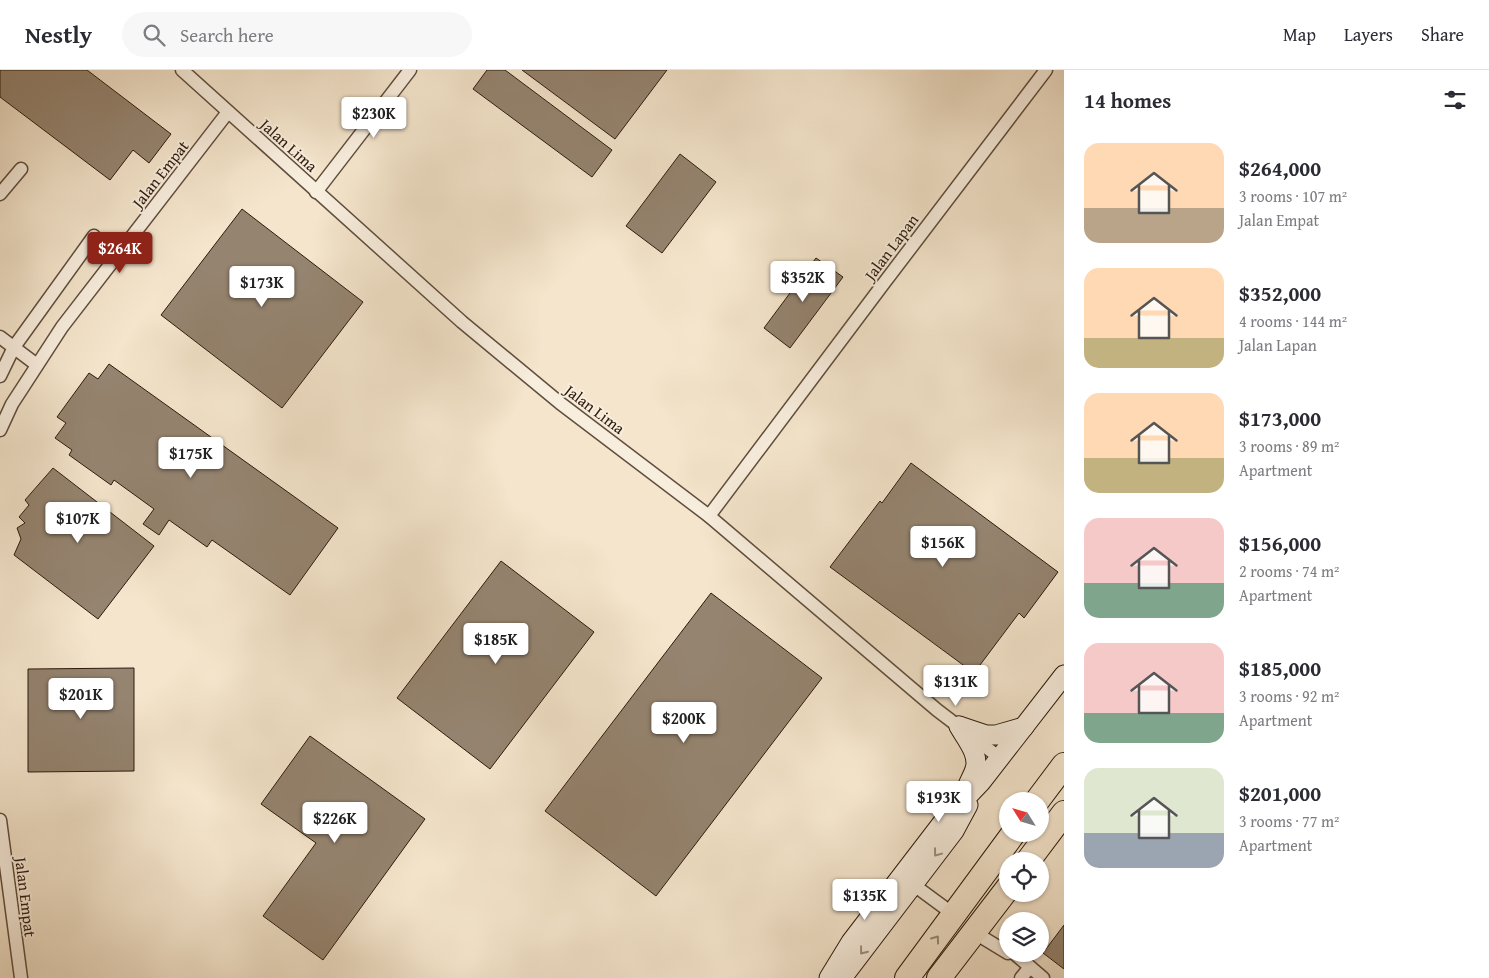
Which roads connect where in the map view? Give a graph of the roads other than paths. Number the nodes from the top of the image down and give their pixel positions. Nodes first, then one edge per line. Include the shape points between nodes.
1 (182, 70) edge
2 (410, 70) edge
3 (1046, 70) edge
4 (228, 112) junction
5 (21, 169) dead end
6 (316, 192) junction
7 (0, 194) edge
8 (94, 236) dead end
9 (0, 336) edge
10 (14, 347) junction
11 (38, 365) junction
12 (0, 376) edge
13 (0, 430) edge
14 (709, 516) junction
15 (1064, 675) edge
16 (958, 726) junction
17 (1024, 727) junction
18 (1000, 758) junction
19 (1064, 765) edge
20 (1064, 781) edge
21 (981, 782) junction
22 (1044, 792) edge
23 (1049, 800) edge
24 (962, 802) junction
25 (1064, 813) edge
26 (0, 820) edge
27 (1007, 842) edge
28 (1017, 842) edge
29 (1035, 852) edge
30 (989, 866) junction
31 (910, 877) junction
32 (999, 900) edge
33 (947, 905) tunnel mouth
34 (999, 943) edge
35 (999, 945) edge
36 (1023, 962) edge
37 (1024, 962) edge
38 (1029, 966) junction
39 (21, 978) edge
40 (829, 978) edge
41 (842, 978) edge
42 (907, 978) edge
43 (939, 978) edge
44 (1021, 978) edge
45 (1043, 978) edge

1 - 4 street, Jalan Lima
2 - 6 street
3 - 14 street, Jalan Lapan
4 - 6 street, Jalan Lima
4 - 11 street, Jalan Empat via 62,327
5 - 7 street
6 - 14 street, Jalan Lima via 475,333 560,403
8 - 10 street
9 - 10 street
10 - 11 street
10 - 12 street
11 - 13 street, Jalan Empat via 12,404
14 - 16 street, Jalan Lima
15 - 17 main road
16 - 17 main road via 986,735
16 - 18 street, Jalan Lima
16 - 24 main road via 976,760
17 - 18 main road
18 - 21 main road
19 - 22 highway
20 - 23 highway
21 - 24 main road
21 -> 31 main road via 954,831
24 - 31 main road via 943,822
25 - 29 highway
26 - 39 street, Jalan Empat
27 - 30 highway
28 - 30 highway
42 -> 30 highway
31 - 33 street
31 - 40 main road via 851,942
31 -> 41 main road
32 - 43 highway
34 - 35 street via 988,936
36 - 38 street
37 - 38 street
38 - 44 street
38 - 45 street

